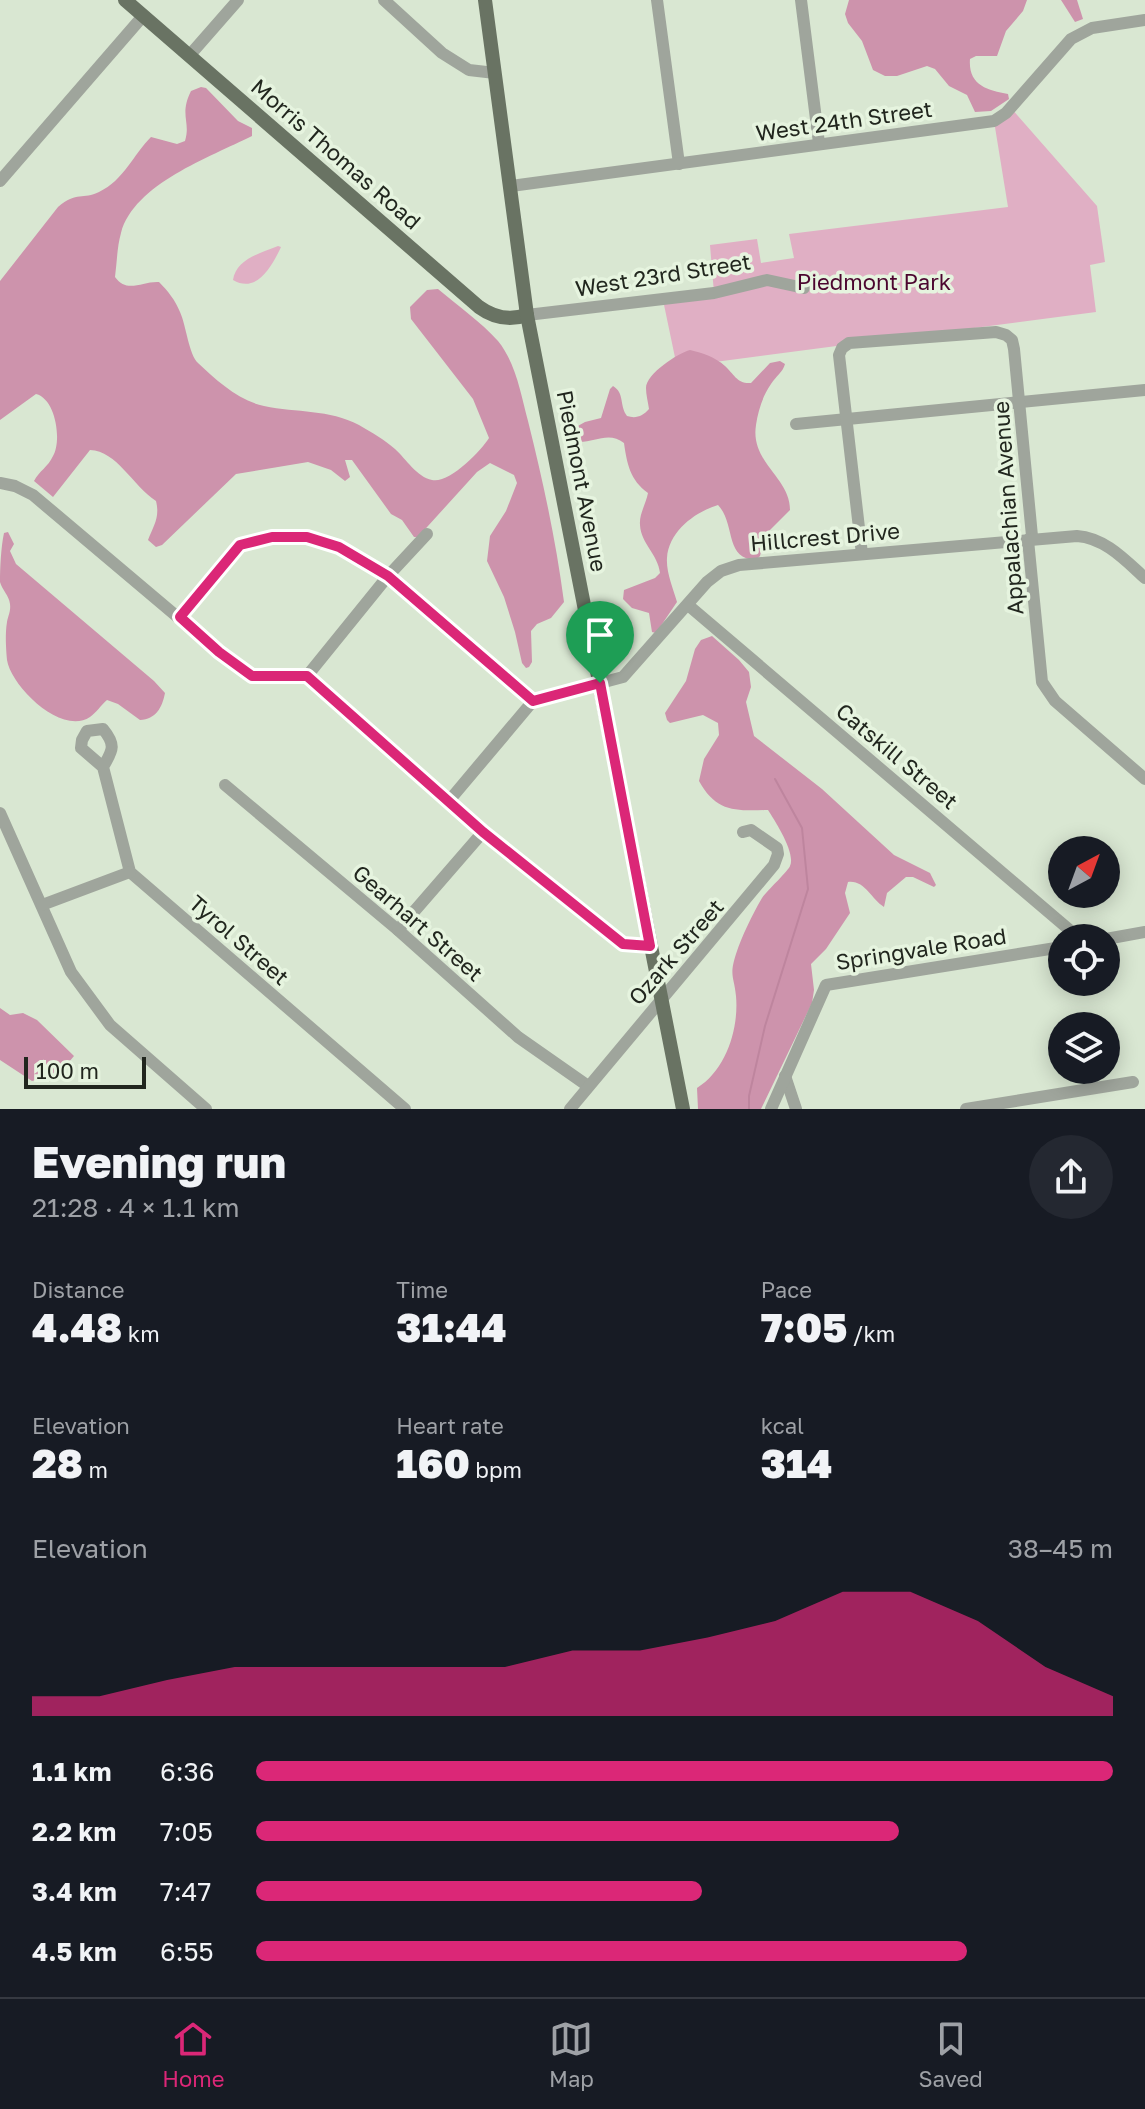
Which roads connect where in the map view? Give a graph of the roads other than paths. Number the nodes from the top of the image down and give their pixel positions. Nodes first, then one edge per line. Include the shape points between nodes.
1 (125, 0) edge
2 (238, 0) edge
3 (384, 0) edge
4 (485, 0) edge
5 (657, 0) edge
6 (801, 0) edge
7 (143, 16) junction
8 (1145, 20) edge
9 (189, 56) junction
10 (495, 73) junction
11 (819, 143) junction
12 (679, 164) junction
13 (0, 181) edge
14 (511, 186) junction
15 (804, 288) dead end
16 (527, 315) junction
17 (1145, 390) edge
18 (1020, 402) junction
19 (845, 418) junction
20 (796, 424) dead end
21 (0, 483) edge
22 (427, 534) dead end
23 (1028, 540) junction
24 (862, 554) junction
25 (388, 576) junction
26 (1145, 578) edge
27 (688, 605) junction
28 (180, 617) junction
29 (307, 676) junction
30 (600, 683) junction
31 (533, 701) junction
32 (103, 767) dead end
33 (1145, 779) edge
34 (225, 785) dead end
35 (448, 802) junction
36 (0, 813) edge
37 (483, 832) junction
38 (743, 832) dead end
39 (130, 872) junction
40 (42, 905) junction
41 (1063, 924) edge
42 (398, 930) junction
43 (1145, 932) edge
44 (1120, 936) edge
45 (650, 946) junction
46 (1048, 949) edge
47 (660, 1000) junction
48 (785, 1076) junction
49 (1133, 1082) dead end
50 (588, 1086) junction
51 (198, 1107) edge
52 (405, 1109) edge
53 (570, 1109) edge
54 (683, 1109) edge
55 (771, 1109) edge
56 (796, 1109) edge
57 (966, 1109) edge

1 - 7 main road, Morris Thomas Road
2 - 9 street
3 - 10 street via 442,53 469,70
4 - 10 main road, Piedmont Avenue
5 - 12 street
6 - 11 street
7 - 9 main road, Morris Thomas Road
7 - 13 street
8 - 11 street, West 24th Street via 1092,28 1071,39 994,121
9 - 16 main road, Morris Thomas Road via 479,307 504,318
10 - 14 main road, Piedmont Avenue
11 - 12 street, West 24th Street
12 - 14 street, West 24th Street
14 - 16 main road, Piedmont Avenue
15 - 16 street, West 23rd Street via 767,280 714,293
16 - 30 main road, Piedmont Avenue
17 - 18 street
18 - 19 street
18 - 19 street, Appalachian Avenue via 1014,349 1006,335 849,343 839,355
18 - 23 street, Appalachian Avenue via 1032,536
19 - 20 street
19 - 24 street
21 - 28 street via 33,495
22 - 25 street
23 - 24 street, Hillcrest Drive
23 - 26 street, Hillcrest Drive via 1087,536
23 - 33 street, Appalachian Avenue via 1042,682 1055,701
24 - 27 street, Hillcrest Drive via 739,565 721,571
25 - 28 street via 339,547 307,537 272,537 240,545
25 - 29 street
25 - 31 street
27 - 30 street, Hillcrest Drive via 623,677
27 - 41 street, Catskill Street
28 - 29 street via 252,676
29 - 35 street
30 - 31 street, Hillcrest Drive
30 - 45 main road, Piedmont Avenue
31 - 35 street
32 - 39 street
34 - 42 street, Gearhart Street
35 - 37 street
36 - 40 street
37 - 42 street
37 - 45 street via 623,944
38 - 47 street, Ozark Street via 751,830 777,848 774,865
39 - 40 street
39 - 52 street, Tyrol Street
40 - 51 street via 71,972 110,1025
42 - 50 street, Gearhart Street via 518,1037
43 - 44 street
45 - 47 main road, Piedmont Avenue
46 - 48 street, Springvale Road via 826,985
47 - 50 street, Ozark Street
47 - 54 main road, Piedmont Avenue
48 - 55 street, Springvale Road
48 - 56 street
49 - 57 street
50 - 53 street, Ozark Street

